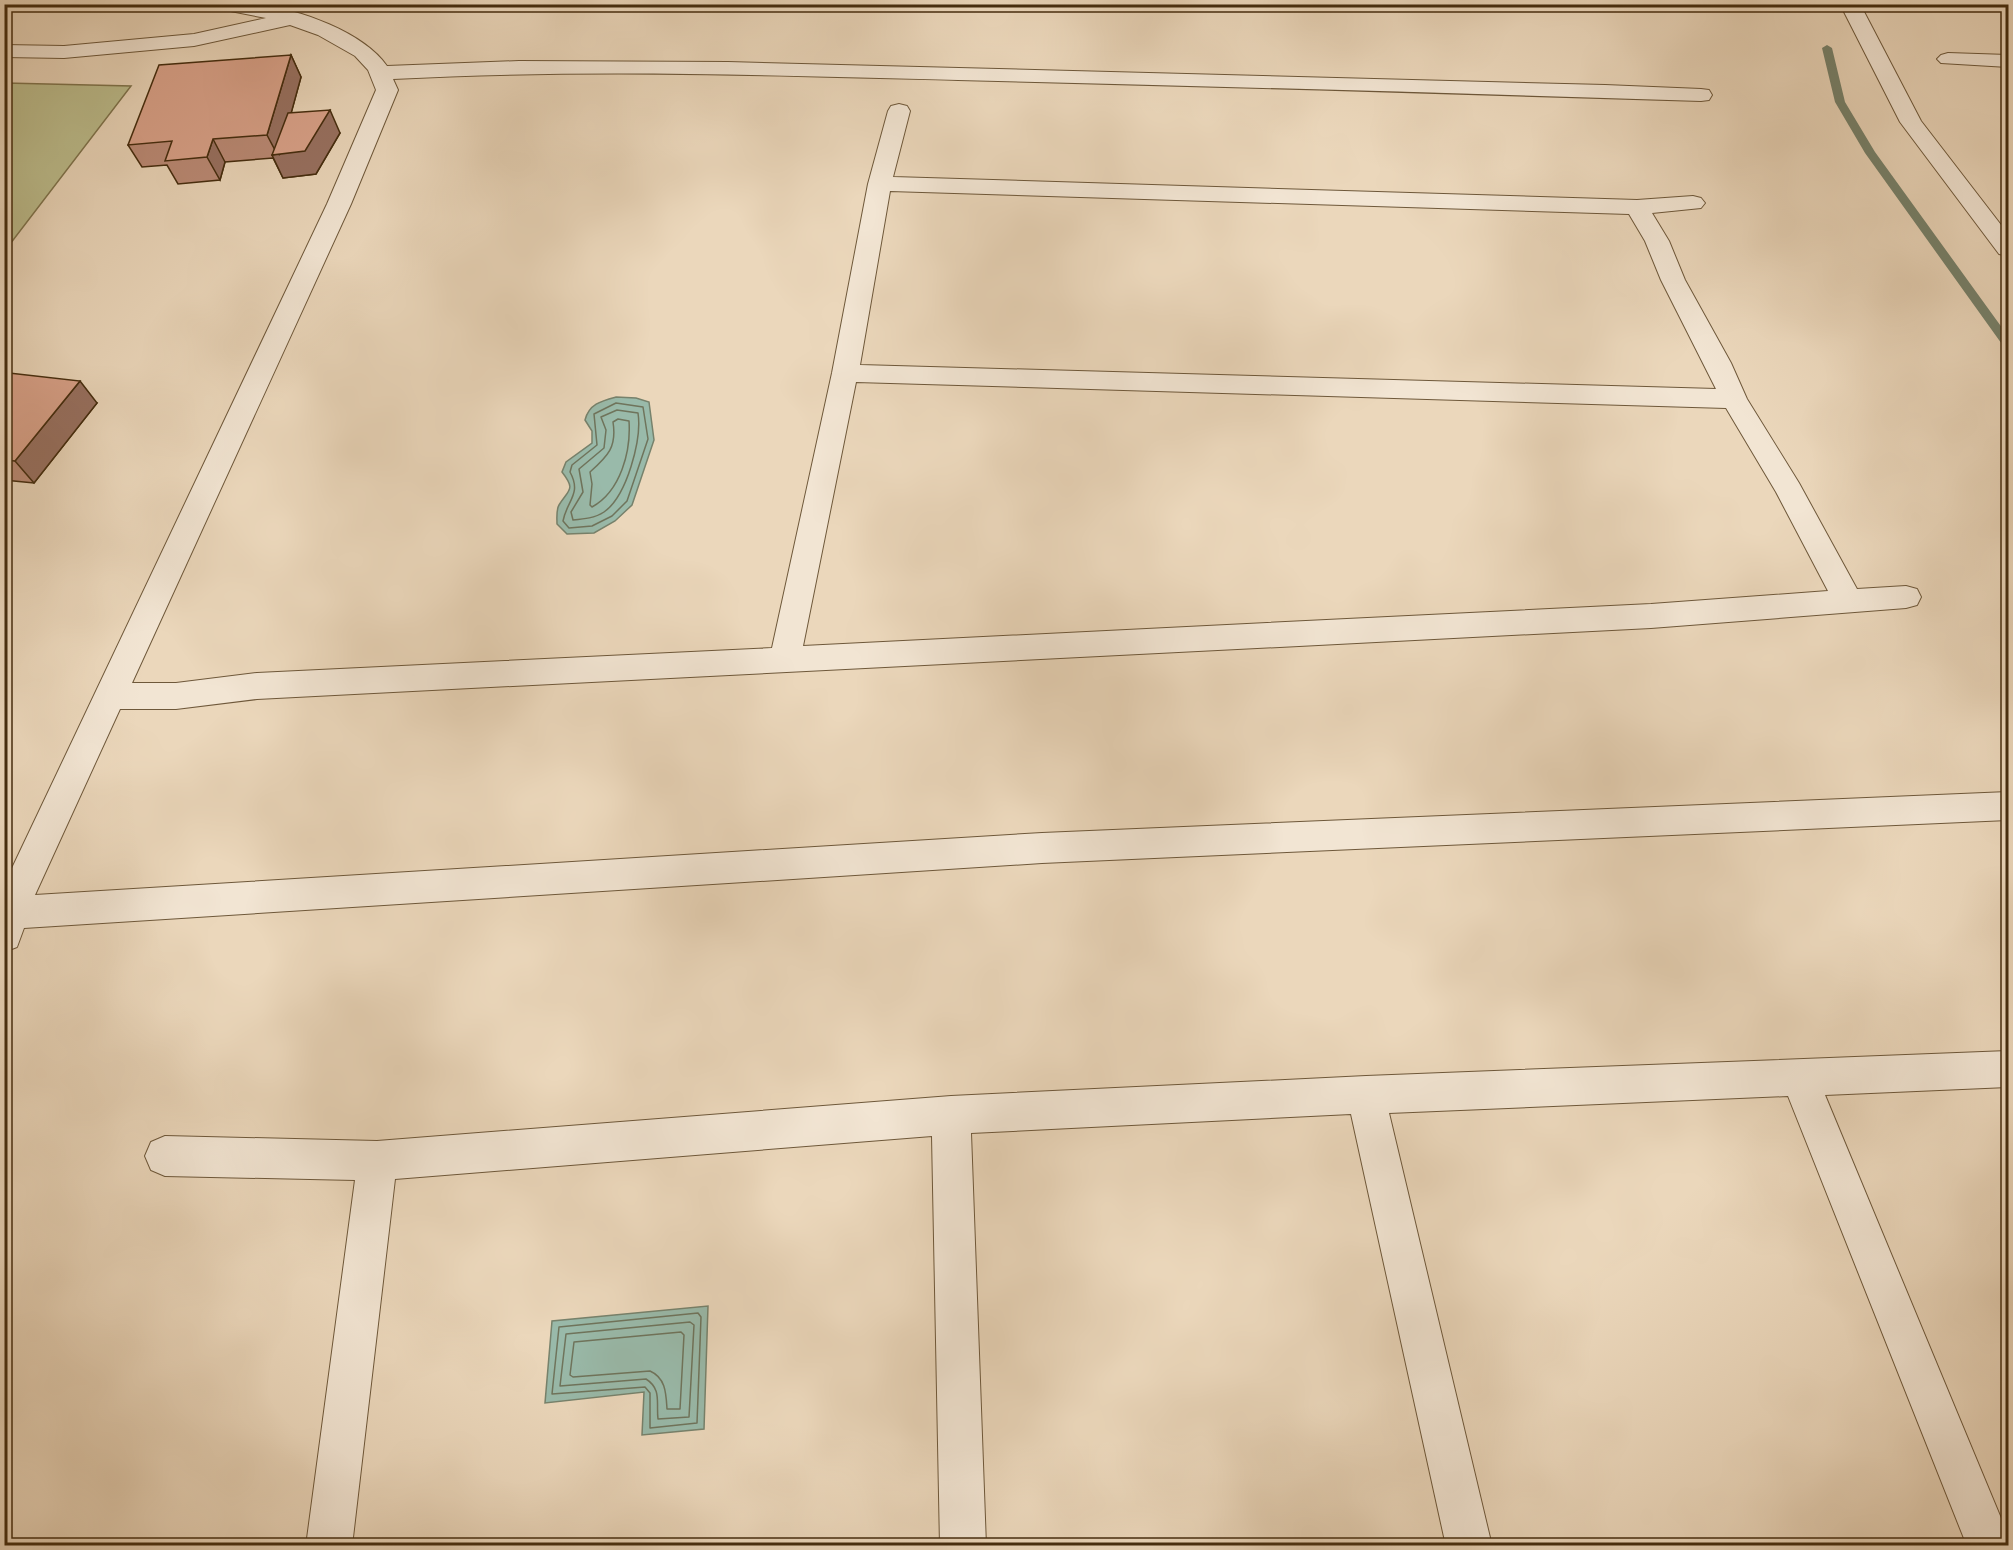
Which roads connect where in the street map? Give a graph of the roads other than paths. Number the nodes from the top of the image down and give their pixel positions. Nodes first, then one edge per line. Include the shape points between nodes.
1 (222, 4) edge
2 (1850, 4) edge
3 (291, 19) junction
4 (4, 51) edge
5 (1948, 59) dead end
6 (2008, 61) edge
7 (380, 73) junction
8 (1701, 94) dead end
9 (899, 111) dead end
10 (880, 184) junction
11 (1693, 203) dead end
12 (1637, 207) junction
13 (2008, 249) edge
14 (844, 373) junction
15 (1734, 399) junction
16 (1906, 597) dead end
17 (1848, 600) junction
18 (785, 659) junction
19 (110, 696) junction
20 (2008, 806) edge
21 (6, 921) edge
22 (2008, 1069) edge
23 (1799, 1077) junction
24 (1366, 1095) junction
25 (951, 1115) junction
26 (165, 1156) dead end
27 (377, 1161) junction
28 (329, 1545) edge
29 (963, 1545) edge
30 (1469, 1545) edge
31 (1990, 1545) edge

1 - 3 street
2 - 13 street via 1911,122
3 - 4 street via 194,40 64,52
3 - 7 street via 350,44
5 - 6 street
7 - 8 street via 465,68 734,66
7 - 19 street via 387,90 339,204
9 - 10 street
10 - 12 street
10 - 14 street
11 - 12 street
12 - 15 street
14 - 15 street
14 - 18 street
15 - 17 street
16 - 17 street
17 - 18 street via 1651,616
18 - 19 street via 257,686 176,696
19 - 21 street
20 - 21 street via 1042,848
22 - 23 street
23 - 24 street
23 - 31 street
24 - 25 street
24 - 30 street
25 - 27 street
25 - 29 street
26 - 27 street
27 - 28 street

